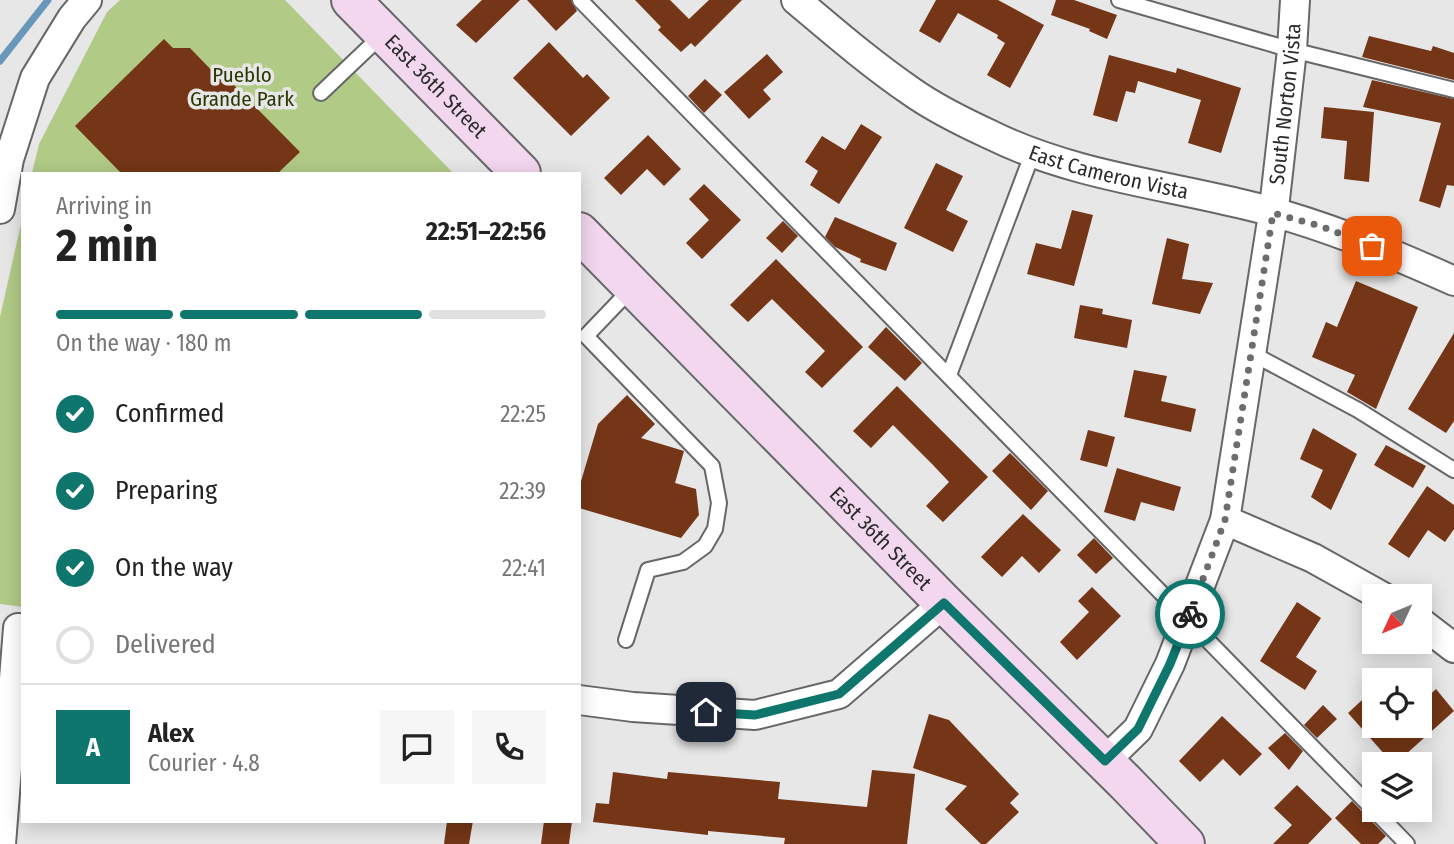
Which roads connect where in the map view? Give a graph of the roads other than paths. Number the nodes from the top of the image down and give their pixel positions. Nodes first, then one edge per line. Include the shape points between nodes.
1 (87, 0) edge
2 (351, 0) edge
3 (580, 0) edge
4 (796, 0) edge
5 (1119, 0) edge
6 (1295, 0) edge
7 (384, 33) junction
8 (1292, 50) junction
9 (1454, 90) edge
10 (321, 93) dead end
11 (1033, 152) junction
12 (520, 172) edge
13 (0, 209) edge
14 (1273, 213) junction
15 (581, 234) edge
16 (1454, 281) edge
17 (633, 287) junction
18 (1251, 353) junction
19 (949, 376) junction
20 (1454, 470) edge
21 (1225, 520) junction
22 (1362, 585) edge
23 (944, 603) junction
24 (1188, 620) junction
25 (14, 628) edge
26 (1432, 631) edge
27 (626, 640) dead end
28 (1454, 648) edge
29 (581, 700) edge
30 (1105, 761) junction
31 (1362, 798) edge
32 (1386, 822) edge
33 (1, 844) edge
34 (1185, 844) edge
35 (1407, 844) edge

1 - 13 street via 36,78 9,159
2 - 7 main road, East 36th Street
3 - 19 lane
4 - 11 street, East Cameron Vista via 914,94
5 - 8 lane
6 - 8 street, South Norton Vista
7 - 10 lane
7 - 12 main road, East 36th Street
8 - 9 lane
8 - 14 street, South Norton Vista
11 - 14 street, East Cameron Vista via 1119,178
11 - 19 lane
14 - 16 street, East Cameron Vista via 1351,238
14 - 18 street, South Norton Vista
15 - 17 main road, East 36th Street
17 - 23 main road, East 36th Street
17 - 27 lane via 586,336 712,466 719,503 715,529 705,547 683,562 648,570
18 - 20 lane via 1358,410
18 - 21 street, South Norton Vista
19 - 24 lane
21 - 22 street via 1313,558
21 - 24 street, South Norton Vista
23 - 29 street via 839,694 755,715
23 - 30 main road, East 36th Street
24 - 30 street, South Norton Vista via 1138,729
24 - 31 lane
25 - 33 street
26 - 28 street
30 - 34 main road, East 36th Street
32 - 35 lane

